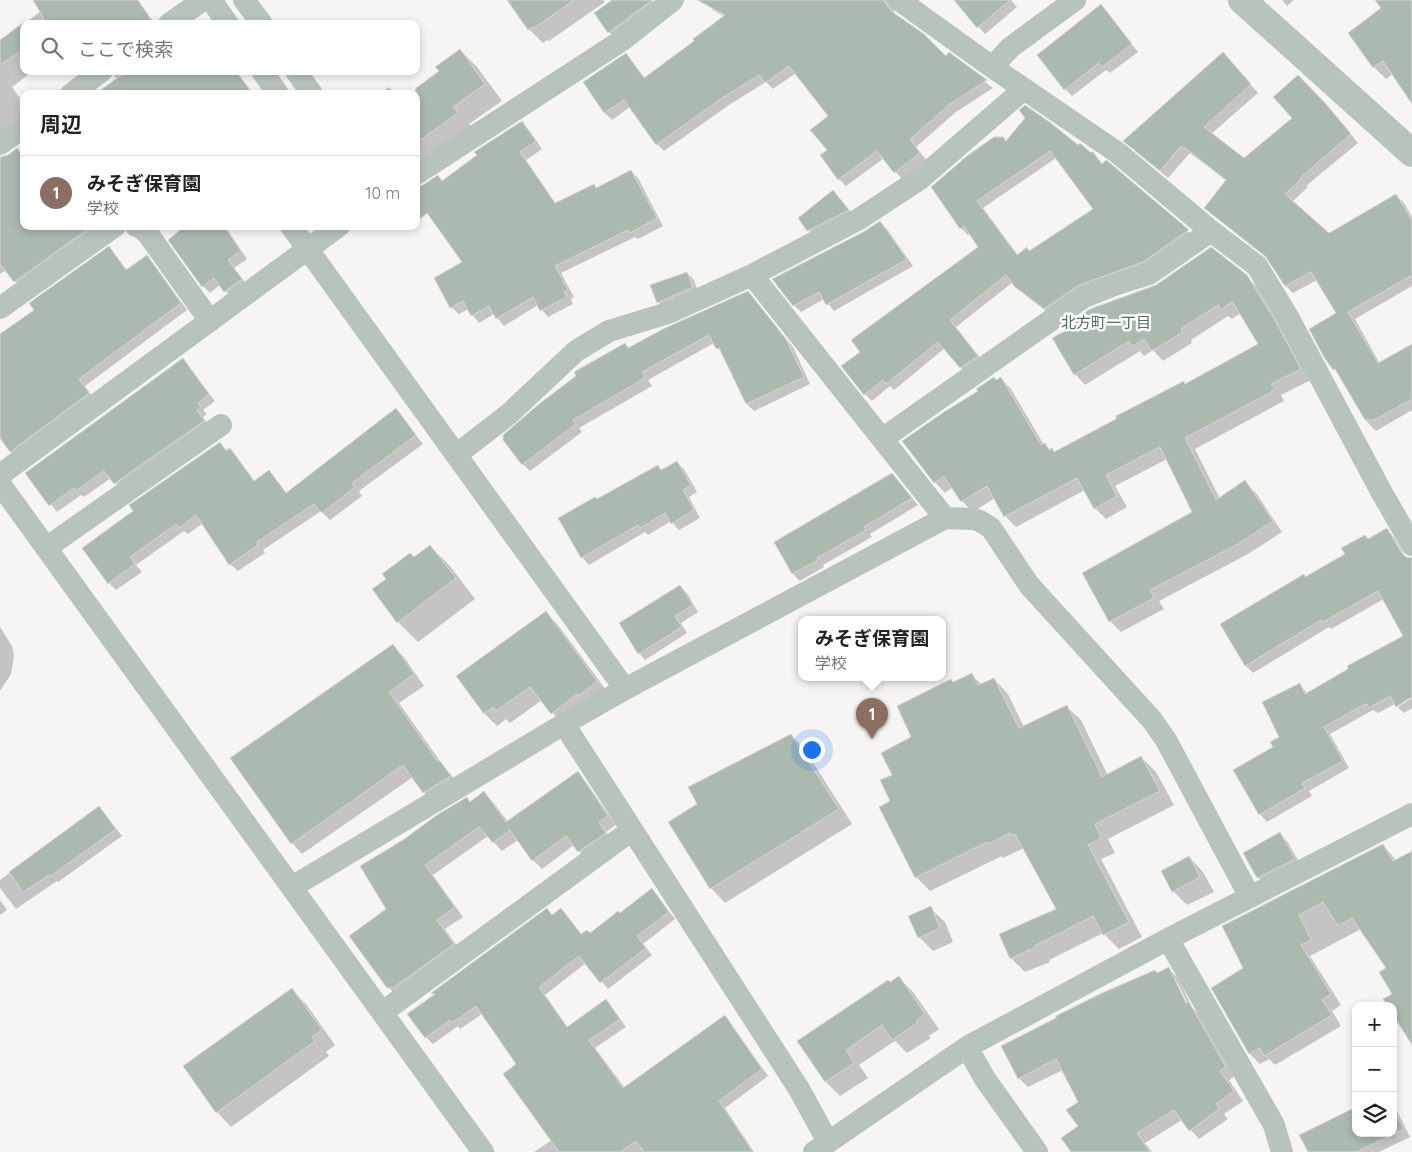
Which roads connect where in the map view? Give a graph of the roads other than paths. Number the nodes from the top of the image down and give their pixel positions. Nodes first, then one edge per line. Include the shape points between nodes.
1 (203, 0) edge
2 (211, 0) edge
3 (244, 0) edge
4 (673, 0) edge
5 (900, 0) edge
6 (1075, 0) edge
7 (1242, 0) edge
8 (176, 20) edge
9 (225, 20) edge
10 (259, 20) edge
11 (992, 67) junction
12 (97, 75) edge
13 (265, 75) edge
14 (299, 75) edge
15 (76, 90) edge
16 (275, 90) edge
17 (309, 90) edge
18 (1024, 90) junction
19 (20, 130) edge
20 (0, 144) edge
21 (1412, 153) edge
22 (420, 171) edge
23 (109, 230) edge
24 (143, 230) edge
25 (294, 230) edge
26 (333, 230) edge
27 (1211, 232) junction
28 (306, 249) junction
29 (752, 275) junction
30 (0, 308) edge
31 (210, 321) junction
32 (221, 425) dead end
33 (882, 438) junction
34 (456, 455) junction
35 (0, 476) edge
36 (0, 484) edge
37 (945, 518) junction
38 (1412, 545) edge
39 (46, 548) junction
40 (625, 689) junction
41 (564, 724) junction
42 (1412, 814) edge
43 (632, 830) junction
44 (292, 887) junction
45 (1250, 897) junction
46 (1168, 939) junction
47 (382, 1012) junction
48 (967, 1047) junction
49 (821, 1147) edge
50 (483, 1152) edge
51 (1037, 1152) edge
52 (1282, 1152) edge

1 - 8 street
2 - 9 street
3 - 10 street
4 - 22 street via 621,41
5 - 11 street
6 - 11 street via 1011,47
7 - 21 street
11 - 18 street
12 - 15 street
13 - 16 street
14 - 17 street
18 - 27 street via 1118,153
18 - 29 street via 920,178 859,219
19 - 20 street
23 - 30 street
24 - 31 street
25 - 28 street
26 - 28 street
27 - 33 street via 1150,274 1084,297
27 - 38 street via 1257,266
28 - 31 street
28 - 34 street
29 - 33 street
29 - 34 street via 668,313 600,336 576,351 509,414
31 - 35 street
32 - 39 street
33 - 37 street
34 - 40 street
36 - 39 street
37 - 40 street
37 - 45 street via 973,519 991,528 1029,585 1152,720 1166,740
39 - 44 street
40 - 41 street
41 - 43 street
41 - 44 street
42 - 45 street
43 - 47 street
43 - 49 street via 799,1089
44 - 47 street
45 - 46 street
46 - 48 street
46 - 52 street via 1274,1126
47 - 50 street
48 - 49 street
48 - 51 street via 985,1079

